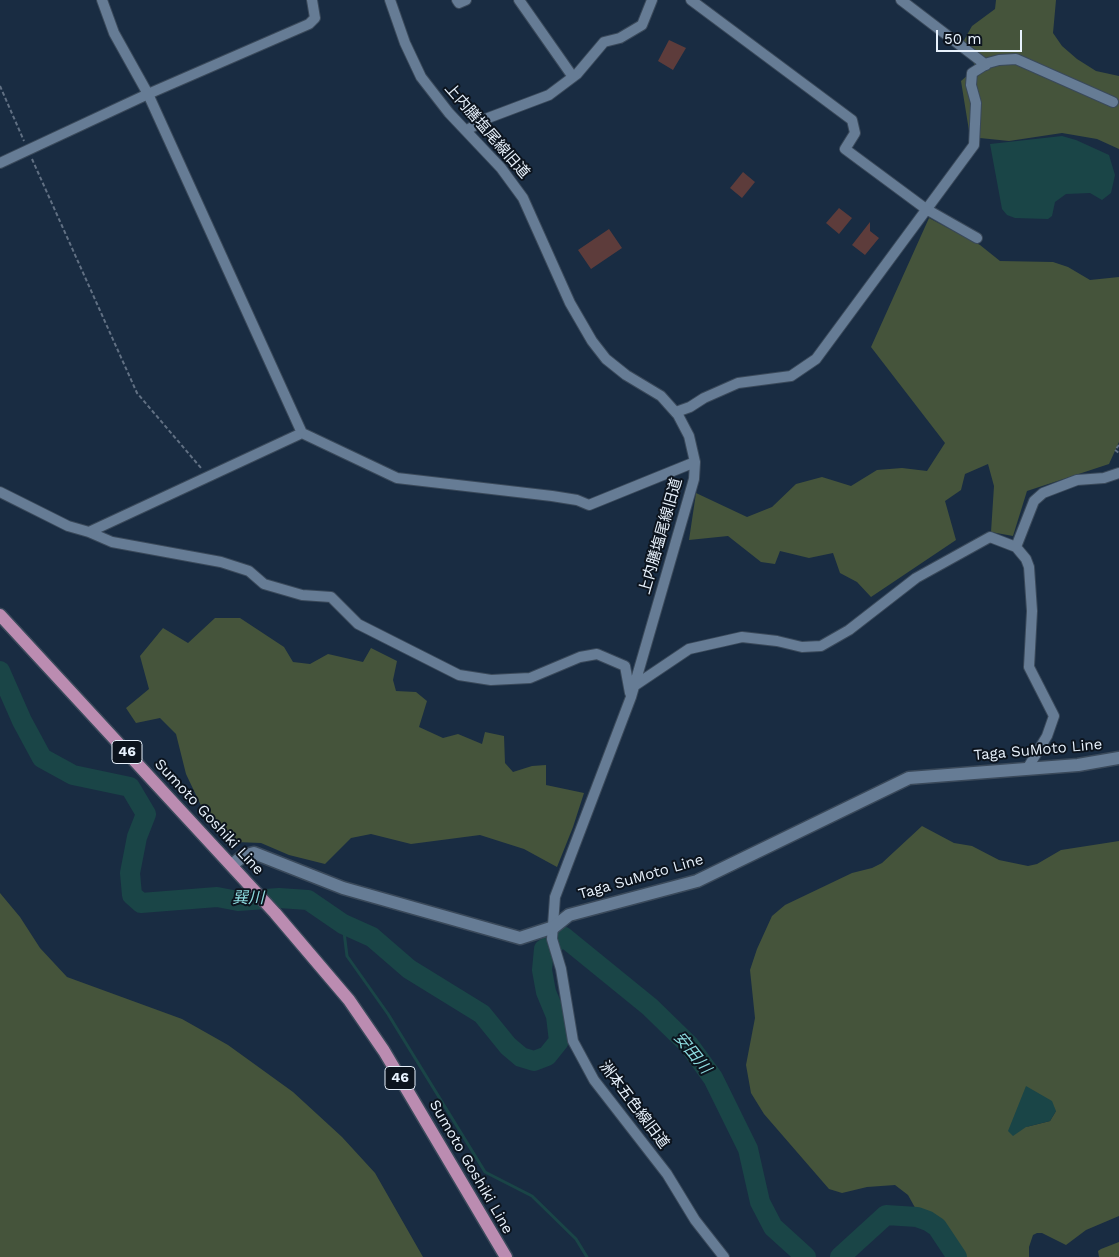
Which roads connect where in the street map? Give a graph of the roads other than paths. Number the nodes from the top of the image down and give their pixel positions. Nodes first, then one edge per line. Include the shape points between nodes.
1 (102, 0) edge
2 (312, 0) edge
3 (390, 0) edge
4 (457, 0) edge
5 (466, 0) edge
6 (519, 0) edge
7 (652, 0) edge
8 (691, 0) edge
9 (901, 0) edge
10 (986, 65) junction
11 (573, 77) junction
12 (148, 94) junction
13 (1113, 102) dead end
14 (467, 130) junction
15 (0, 163) edge
16 (926, 209) junction
17 (977, 238) dead end
18 (676, 412) junction
19 (302, 434) junction
20 (695, 462) junction
21 (1119, 473) edge
22 (0, 492) edge
23 (89, 532) junction
24 (1016, 547) junction
25 (0, 615) edge
26 (634, 686) junction
27 (631, 697) junction
28 (1119, 758) edge
29 (1027, 770) junction
30 (232, 865) junction
31 (553, 933) junction
32 (506, 1257) edge
33 (724, 1257) edge

1 - 12 street via 114,33
2 - 12 street via 315,18 309,24
3 - 14 street, 上内膳塩尾線旧道 via 405,44 421,77
4 - 5 street via 459,3
6 - 11 street
7 - 11 street via 642,25 620,38 604,42
8 - 16 street via 852,120 855,133 845,149
9 - 10 street
10 - 13 street via 1016,59
10 - 16 street via 972,74 971,86 976,103 974,145
11 - 14 street via 549,96 488,118
12 - 15 street
12 - 19 street
14 - 18 street, 上内膳塩尾線旧道 via 524,198 570,304 595,345 626,375 661,396
16 - 17 street
16 - 18 street via 816,359 791,376 738,383
18 - 20 street, 上内膳塩尾線旧道 via 689,436
19 - 20 street via 397,478 552,496 589,505
19 - 23 street
20 - 26 street, 上内膳塩尾線旧道 via 694,479
21 - 24 street via 1077,480 1043,493 1034,501
22 - 23 street via 68,526
23 - 27 street via 112,542 221,562 249,571 264,584 302,595 331,597 358,624 459,675 491,680 530,678 580,657 597,654 625,666
24 - 26 street via 990,537 916,578 849,630 821,646 802,647 742,637 689,649
24 - 29 street via 1029,567 1032,611 1029,667 1054,716 1047,736
25 - 30 main road, Sumoto Goshiki Line / 46
26 - 27 street, 上内膳塩尾線旧道
27 - 31 street, 上内膳塩尾線旧道 via 555,897
28 - 29 main road, Taga SuMoto Line
29 - 31 main road, Taga SuMoto Line via 909,778 697,881 568,915
30 - 31 main road, Taga SuMoto Line via 243,856 254,853 343,888 502,934 520,938
30 - 32 main road, Sumoto Goshiki Line / 46 via 349,1000 384,1051
31 - 33 street, 洲本五色線旧道 via 572,1041 590,1072 667,1174 695,1220

